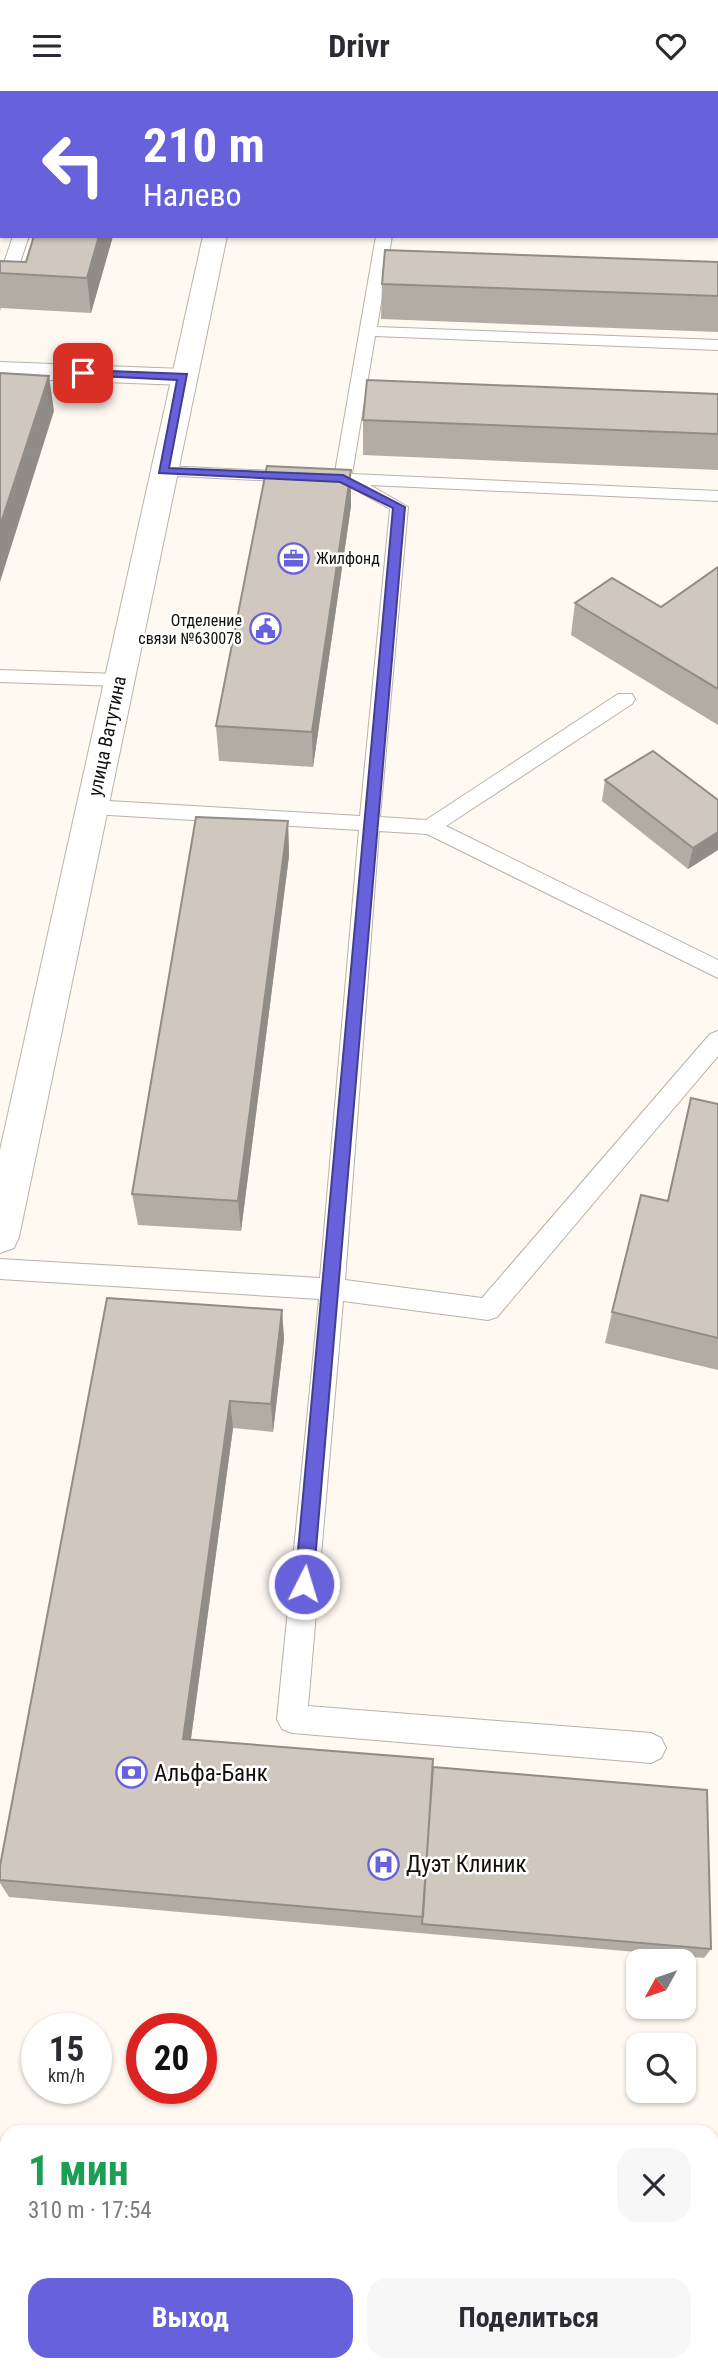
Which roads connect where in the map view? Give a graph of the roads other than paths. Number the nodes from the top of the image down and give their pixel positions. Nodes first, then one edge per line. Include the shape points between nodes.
1 (20, 238) edge
2 (215, 238) edge
3 (384, 238) edge
4 (0, 280) edge
5 (368, 331) junction
6 (718, 345) edge
7 (0, 370) edge
8 (183, 377) junction
9 (163, 471) junction
10 (329, 478) junction
11 (718, 496) edge
12 (0, 676) edge
13 (118, 680) junction
14 (625, 699) dead end
15 (92, 807) junction
16 (370, 823) junction
17 (430, 827) junction
18 (718, 970) edge
19 (718, 1040) edge
20 (0, 1237) edge
21 (0, 1269) edge
22 (332, 1289) junction
23 (650, 1748) dead end

1 - 4 lane via 6,281
2 - 8 main road, улица Ватутина
3 - 5 lane
5 - 6 lane
5 - 10 lane
7 - 8 main road
8 - 9 main road, улица Ватутина
9 - 10 lane
9 - 13 main road, улица Ватутина
10 - 11 lane
10 - 16 lane via 399,507
12 - 13 lane
13 - 15 main road, улица Ватутина
14 - 17 lane
15 - 16 lane
15 - 20 main road, улица Ватутина
16 - 17 lane
16 - 22 lane
17 - 18 lane
19 - 22 lane via 488,1309
21 - 22 lane
22 - 23 lane via 292,1719

